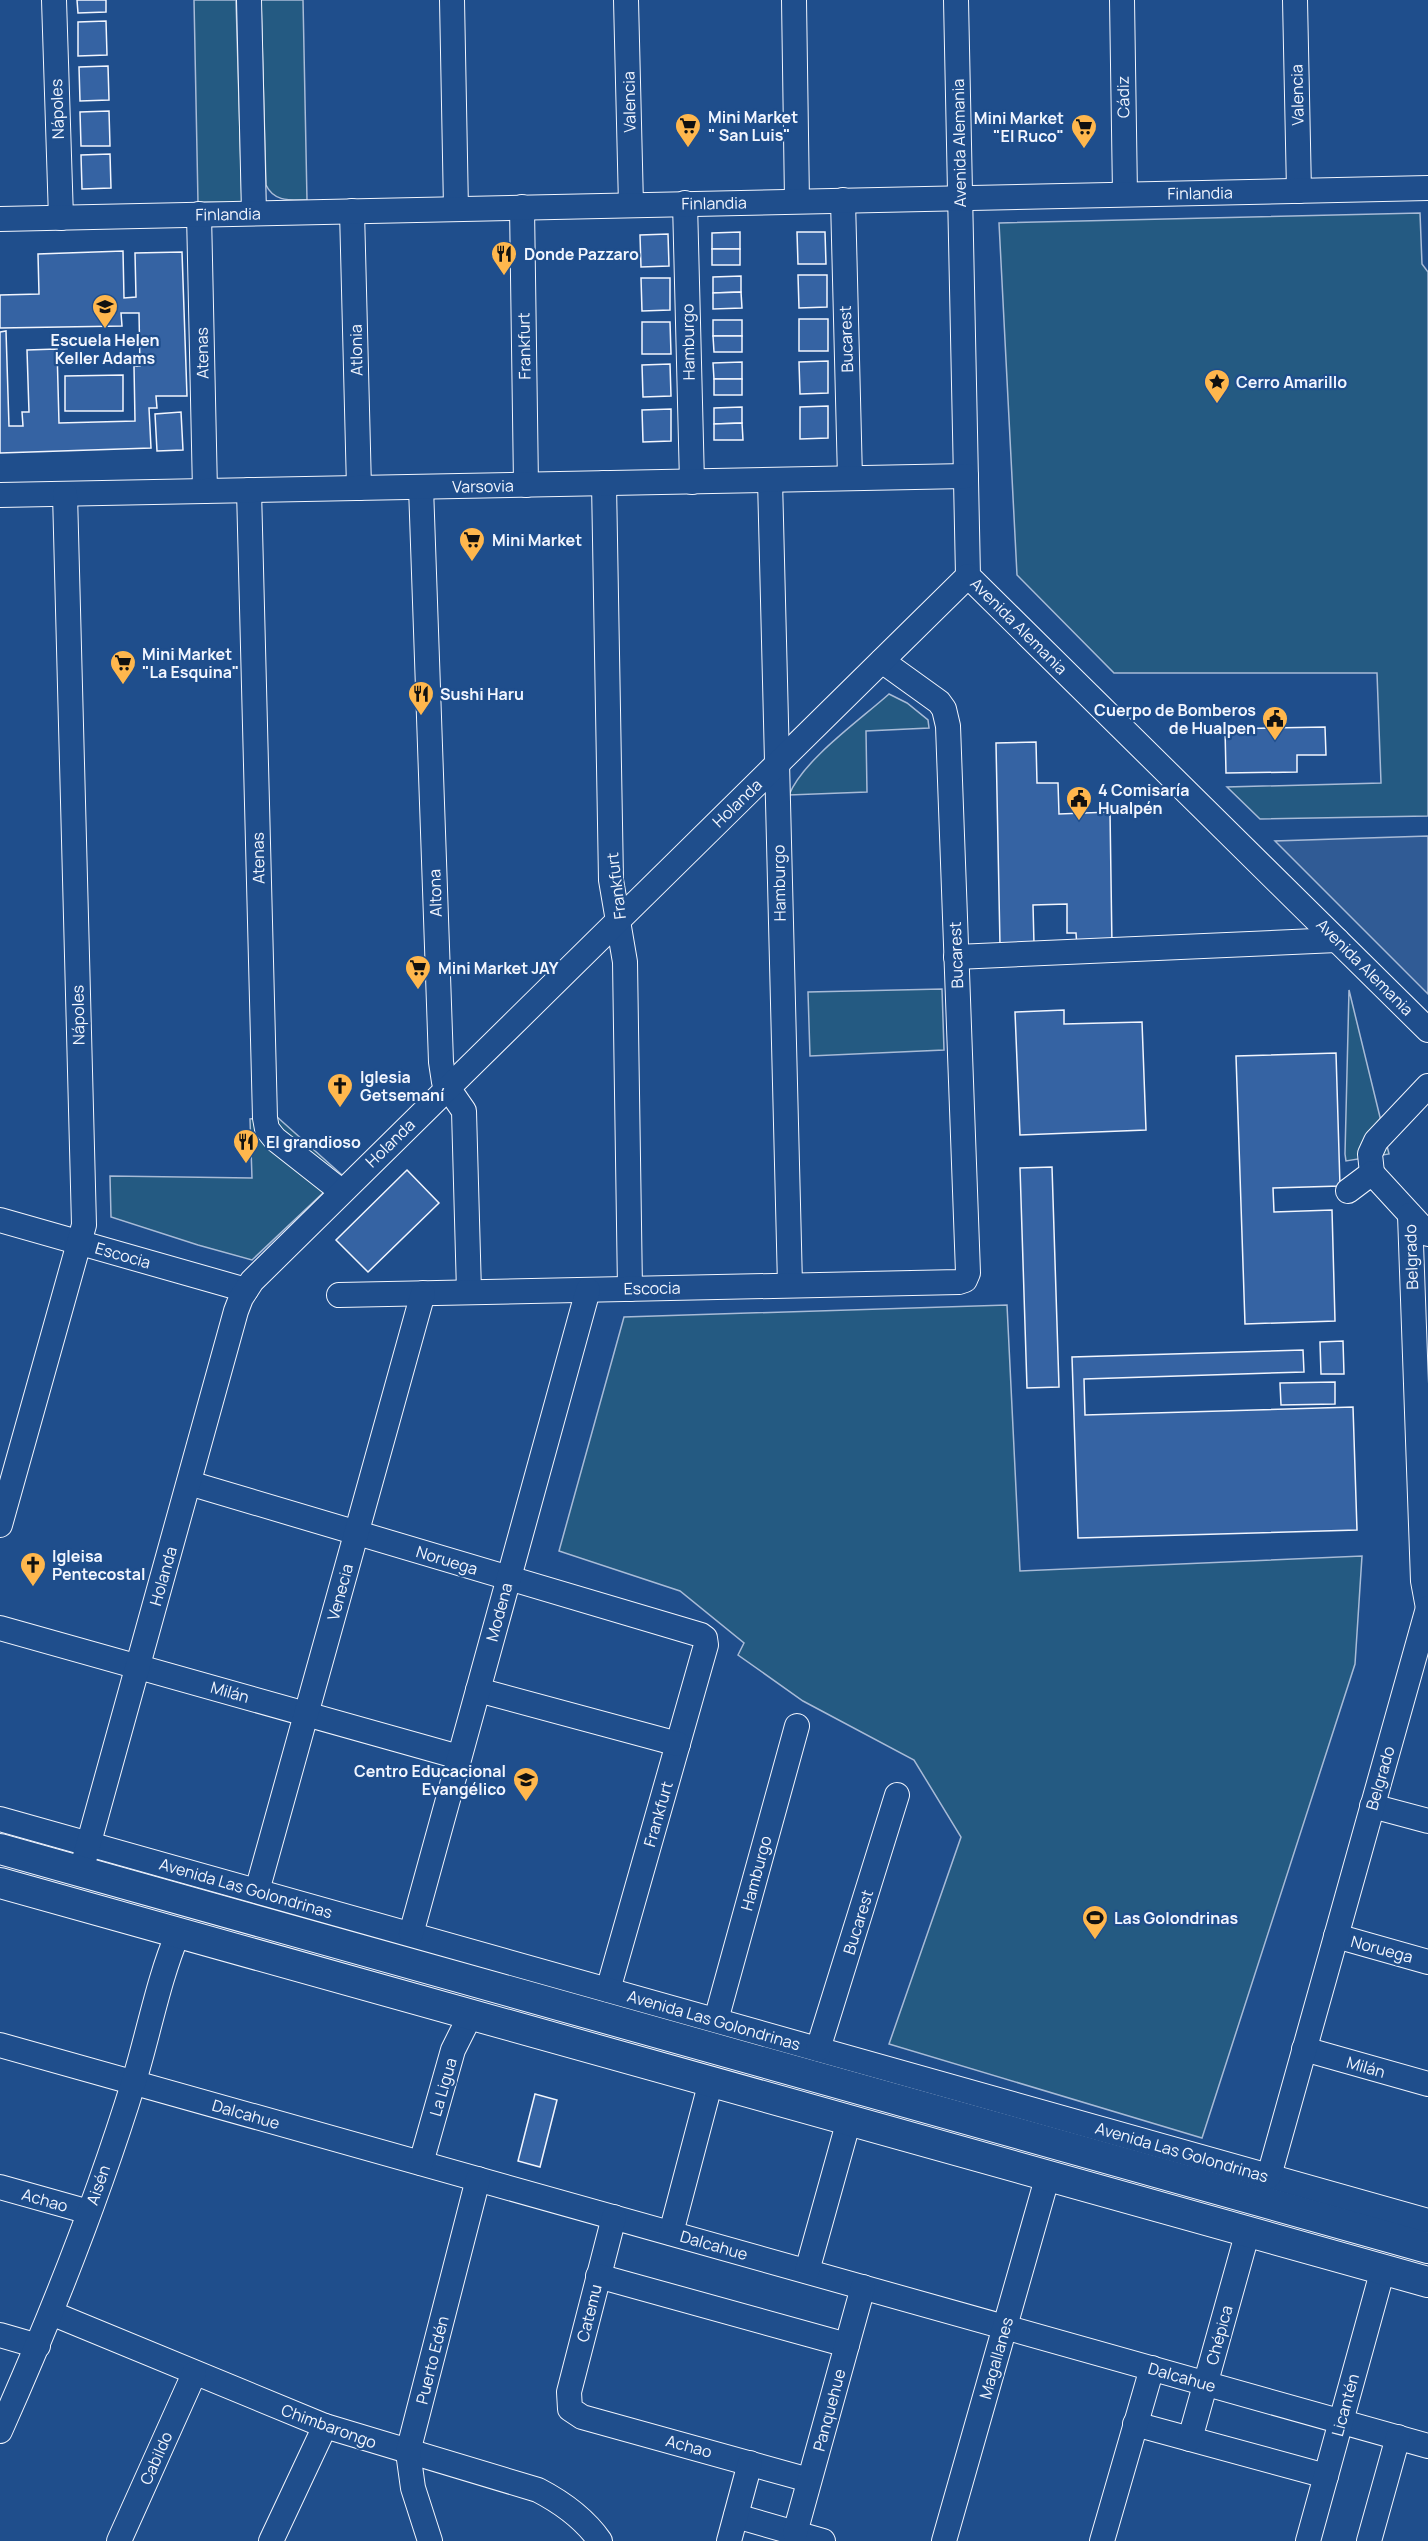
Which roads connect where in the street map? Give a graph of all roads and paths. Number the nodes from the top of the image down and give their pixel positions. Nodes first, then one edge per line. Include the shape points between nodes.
1 (54, 0) edge
2 (249, 0) edge
3 (452, 0) edge
4 (626, 0) edge
5 (794, 0) edge
6 (956, 0) edge
7 (1122, 0) edge
8 (1294, 0) edge
9 (1428, 188) edge
10 (1299, 191) junction
11 (1125, 194) junction
12 (960, 198) junction
13 (843, 200) junction
14 (797, 201) junction
15 (685, 203) junction
16 (631, 205) junction
17 (522, 207) junction
18 (456, 208) junction
19 (352, 211) junction
20 (254, 213) junction
21 (199, 214) junction
22 (60, 218) junction
23 (0, 219) edge
24 (966, 476) junction
25 (850, 478) junction
26 (770, 480) junction
27 (692, 482) junction
28 (604, 483) junction
29 (526, 485) junction
30 (421, 487) junction
31 (359, 488) junction
32 (249, 490) junction
33 (205, 491) junction
34 (65, 494) junction
35 (0, 495) edge
36 (968, 576) junction
37 (882, 661) junction
38 (776, 764) junction
39 (619, 918) junction
40 (1337, 940) junction
41 (956, 957) junction
42 (1428, 1030) edge
43 (1428, 1086) edge
44 (447, 1088) junction
45 (1372, 1173) junction
46 (341, 1191) junction
47 (1348, 1191) dead end
48 (1410, 1215) junction
49 (0, 1220) edge
50 (1428, 1234) edge
51 (80, 1242) junction
52 (965, 1280) joint
53 (790, 1285) junction
54 (630, 1288) junction
55 (246, 1290) junction
56 (588, 1290) junction
57 (469, 1292) junction
58 (423, 1293) junction
59 (339, 1295) dead end
60 (1424, 1371) edge
61 (189, 1483) junction
62 (0, 1525) edge
63 (356, 1533) junction
64 (508, 1579) junction
65 (1428, 1608) edge
66 (0, 1628) edge
67 (705, 1638) joint
68 (138, 1666) junction
69 (1418, 1681) edge
70 (478, 1690) junction
71 (306, 1714) junction
72 (797, 1726) dead end
73 (678, 1744) junction
74 (459, 1757) junction
75 (897, 1795) dead end
76 (1372, 1806) junction
77 (0, 1819) edge
78 (1428, 1821) edge
79 (0, 1849) edge
80 (85, 1857) junction
81 (0, 1883) edge
82 (257, 1891) junction
83 (49, 1897) junction
84 (220, 1910) junction
85 (178, 1933) junction
86 (411, 1934) junction
87 (1335, 1936) junction
88 (1428, 1962) edge
89 (608, 1990) junction
90 (471, 2014) junction
91 (716, 2020) junction
92 (0, 2045) edge
93 (818, 2049) junction
94 (1304, 2049) junction
95 (711, 2081) junction
96 (134, 2082) junction
97 (1428, 2084) edge
98 (849, 2120) junction
99 (421, 2163) junction
100 (1047, 2175) junction
101 (1269, 2176) junction
102 (478, 2179) junction
103 (0, 2187) edge
104 (89, 2212) junction
105 (614, 2217) junction
106 (1428, 2221) edge
107 (1248, 2231) junction
108 (671, 2233) junction
109 (1428, 2248) edge
110 (1383, 2269) junction
111 (807, 2271) junction
112 (598, 2276) junction
113 (1428, 2282) edge
114 (863, 2287) junction
115 (51, 2313) junction
116 (1005, 2327) junction
117 (0, 2335) edge
118 (847, 2344) junction
119 (38, 2346) junction
120 (1152, 2368) junction
121 (194, 2374) junction
122 (1206, 2383) junction
123 (570, 2409) joint
124 (1341, 2421) junction
125 (1135, 2424) junction
126 (325, 2427) junction
127 (0, 2431) edge
128 (1398, 2437) junction
129 (1190, 2439) junction
130 (1428, 2446) edge
131 (408, 2452) junction
132 (750, 2463) junction
133 (1326, 2476) junction
134 (809, 2480) junction
135 (736, 2516) junction
136 (795, 2533) junction
137 (119, 2541) edge
138 (272, 2541) edge
139 (430, 2541) edge
140 (600, 2541) edge
141 (729, 2541) edge
142 (823, 2541) edge
143 (944, 2541) edge
144 (1102, 2541) edge
145 (1308, 2541) edge
146 (1369, 2541) edge

1 - 22 street, Nápoles
2 - 20 street
3 - 18 street
4 - 16 street, Valencia
5 - 14 street
6 - 12 street, Avenida Alemania
7 - 11 street, Cádiz
8 - 10 street, Valencia
9 - 10 street, Finlandia
10 - 11 street, Finlandia
11 - 12 street, Finlandia
12 - 13 street, Finlandia
12 - 24 street, Avenida Alemania
13 - 14 street, Finlandia
13 - 25 street, Bucarest
14 - 15 street, Finlandia
15 - 16 street, Finlandia
15 - 27 street, Hamburgo
16 - 17 street, Finlandia
17 - 18 street, Finlandia
17 - 29 street, Frankfurt
18 - 19 street, Finlandia
19 - 20 street, Finlandia
19 - 31 street, Atlonia
20 - 21 street, Finlandia
21 - 22 street, Finlandia
21 - 33 street, Atenas
22 - 23 street, Finlandia
24 - 25 street, Varsovia
24 - 36 street, Avenida Alemania
25 - 26 street, Varsovia
26 - 27 street, Varsovia
26 - 38 street, Hamburgo
27 - 28 street, Varsovia
28 - 29 street, Varsovia
28 - 39 street, Frankfurt via 611,880
29 - 30 street, Varsovia
30 - 31 street, Varsovia
30 - 44 street, Altona via 441,1073
31 - 32 street, Varsovia
32 - 33 street, Varsovia
32 - 46 street, Atenas via 265,1118 275,1139
33 - 34 street, Varsovia
34 - 35 street, Varsovia
34 - 51 street, Nápoles via 84,1225
36 - 37 street, Holanda
36 - 40 street, Avenida Alemania
37 - 38 street, Holanda
37 - 41 street, Bucarest via 933,696 947,717
38 - 39 street, Holanda
38 - 53 street, Hamburgo
39 - 44 street, Holanda
39 - 54 street, Frankfurt via 625,962
40 - 41 street
40 - 42 street, Avenida Alemania
41 - 52 street, Bucarest
43 - 45 street via 1376,1141 1370,1154
44 - 46 street, Holanda
44 - 57 street, Altona via 464,1111
45 - 47 street
45 - 48 street
46 - 55 street, Holanda
48 - 50 street
48 - 60 street, Belgrado
49 - 51 street, Escocia
51 - 55 street, Escocia
51 - 62 street, Nápoles
52 - 53 street, Escocia
53 - 54 street, Escocia
54 - 56 street, Escocia
55 - 61 street, Holanda via 236,1311
56 - 57 street, Escocia
56 - 64 street, Modena
57 - 58 street, Escocia
58 - 59 street, Escocia
58 - 63 street, Venecia
60 - 65 street, Belgrado via 1423,1581
61 - 63 street, Noruega
61 - 68 street, Holanda
63 - 64 street, Noruega
63 - 71 street, Venecia
64 - 67 street, Noruega
64 - 70 street, Modena
65 - 69 street, Belgrado
66 - 68 street, Milán
67 - 73 street, Frankfurt
68 - 71 street, Milán
68 - 80 street, Holanda
69 - 76 street, Belgrado
70 - 73 street
70 - 74 street, Modena
71 - 74 street, Milán
71 - 82 street, Venecia
72 - 91 street, Hamburgo
73 - 89 street, Frankfurt
74 - 86 street, Modena
75 - 93 street, Bucarest
76 - 78 street
76 - 87 street, Belgrado
77 - 80 street, Avenida Las Golondrinas
79 - 80 main road, Avenida Las Golondrinas
80 - 82 street, Avenida Las Golondrinas
80 - 83 main road via 69,1888
80 - 84 main road, Avenida Las Golondrinas
81 - 83 main road
82 - 86 street, Avenida Las Golondrinas
83 - 85 main road
84 - 85 main road
84 - 109 main road, Avenida Las Golondrinas
85 - 90 main road
85 - 96 street, Aisén
86 - 89 street, Avenida Las Golondrinas
87 - 88 street, Noruega
87 - 94 street, Belgrado
89 - 91 street, Avenida Las Golondrinas
90 - 95 main road
90 - 99 street, La Ligua via 453,2050
91 - 93 street, Avenida Las Golondrinas
92 - 96 street, Dalcahue
93 - 101 street, Avenida Las Golondrinas
94 - 97 street, Milán
94 - 101 street, Belgrado
95 - 98 main road
95 - 108 street
96 - 99 street, Dalcahue
96 - 104 street, Aisén
98 - 100 main road
98 - 111 street
99 - 102 street, Dalcahue
100 - 107 main road
100 - 116 street, Magallanes
101 - 106 street, Avenida Las Golondrinas
102 - 105 street, Dalcahue
102 - 131 street, Puerto Edén
103 - 104 street, Achao
104 - 115 street, Aisén
105 - 108 street, Dalcahue
105 - 112 street, Catemu
107 - 110 main road
107 - 122 street, Chépica
108 - 111 street, Dalcahue
110 - 113 main road
110 - 124 street, Licantén
111 - 114 street, Dalcahue
112 - 118 street
112 - 123 street, Catemu via 569,2392
114 - 116 street, Dalcahue
114 - 118 street, Panquehue
115 - 119 street, Aisén
115 - 121 street, Chimbarongo
116 - 120 street, Dalcahue
116 - 143 street, Magallanes
117 - 119 street
118 - 134 street, Panquehue
119 - 127 street, Aisén
120 - 122 street, Dalcahue
120 - 125 street
121 - 126 street, Chimbarongo
121 - 137 street, Cabildo
122 - 124 street, Dalcahue
122 - 129 street, Chépica
123 - 132 street, Achao via 582,2417
124 - 128 street, Dalcahue
124 - 133 street, Licantén
125 - 129 street
125 - 144 street
126 - 131 street, Chimbarongo
126 - 138 street
128 - 130 street, Dalcahue
128 - 146 street
129 - 133 street
131 - 139 street, Puerto Edén via 412,2488
131 - 140 street, Chimbarongo via 538,2490 568,2508
132 - 134 street, Achao
132 - 135 street
133 - 145 street, Licantén
134 - 136 street, Panquehue
135 - 136 street
135 - 141 street
136 - 142 street

